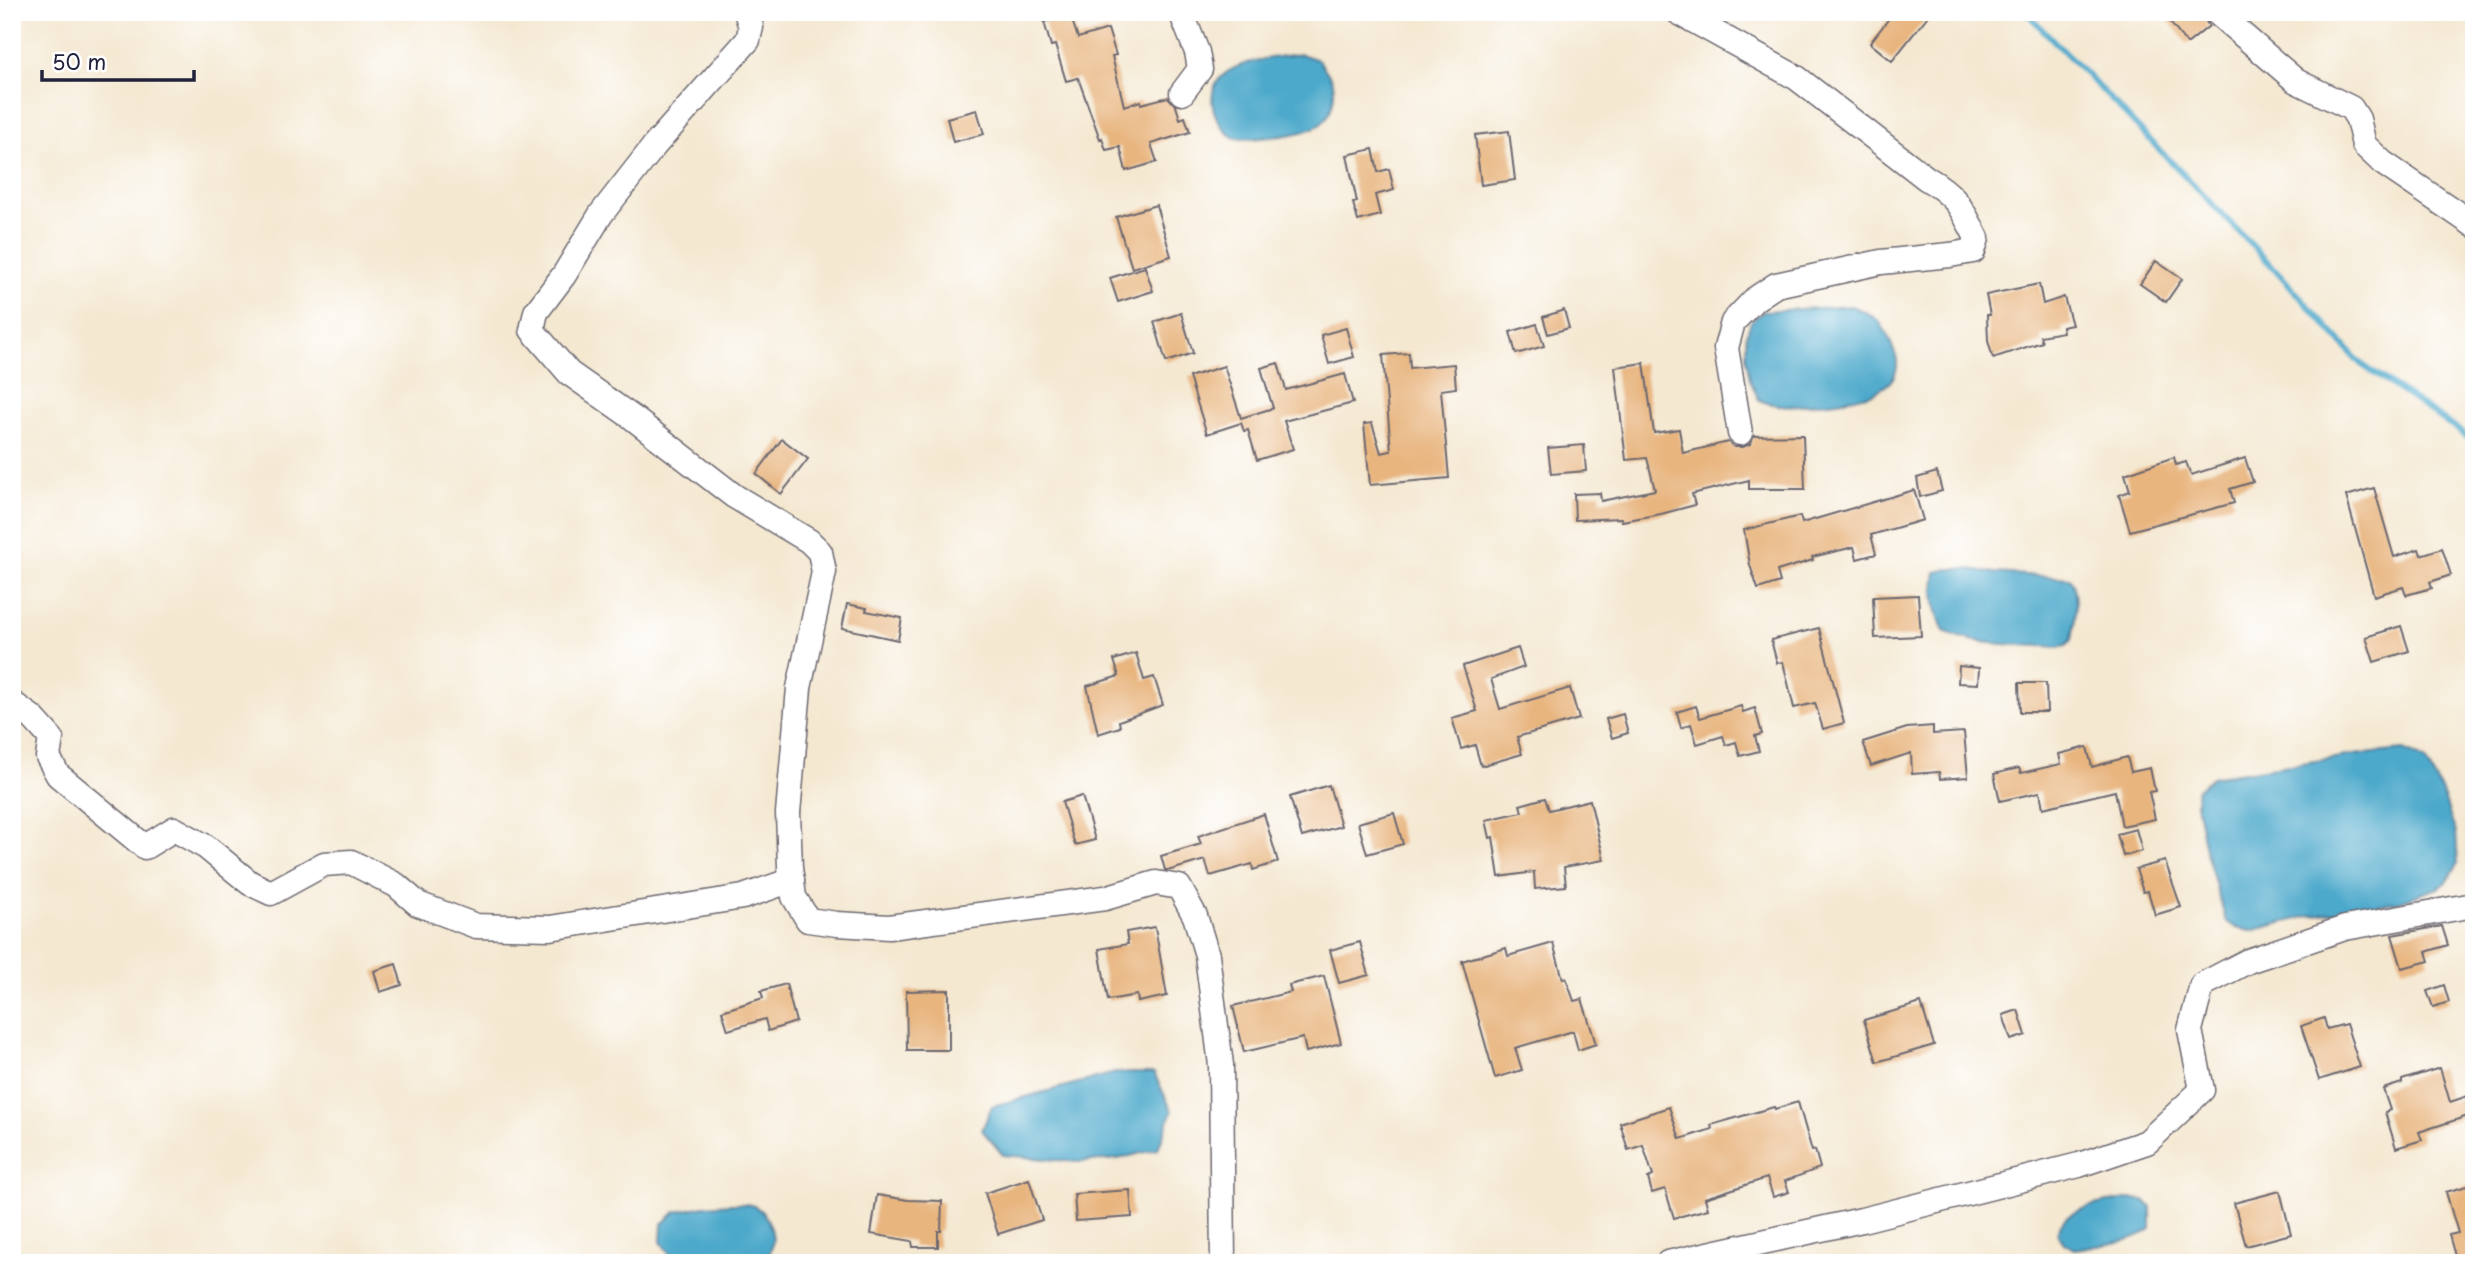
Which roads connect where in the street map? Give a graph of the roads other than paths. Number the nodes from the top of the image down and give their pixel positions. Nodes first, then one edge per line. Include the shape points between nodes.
1 (746, 12) edge
2 (1181, 12) edge
3 (1678, 12) edge
4 (2216, 12) edge
5 (1182, 93) dead end
6 (2474, 225) edge
7 (1740, 433) dead end
8 (12, 703) edge
9 (792, 880) junction
10 (2474, 905) edge
11 (1223, 1263) edge
12 (1668, 1263) edge

1 - 9 street via 751,27 747,40 601,214 536,312 532,330 569,373 734,496 820,552 824,572 799,688 792,760 788,813
2 - 5 street via 1200,69
3 - 7 street via 1797,78 1947,190 1977,238 1973,251 1881,262 1776,285 1755,299 1733,322 1726,348
4 - 6 street via 2296,81 2351,108 2364,145
8 - 9 street via 51,738 48,757 58,775 145,848 174,829 271,893 324,864 351,862 396,885 418,904 476,926 550,928 743,897
9 - 11 street via 794,897 808,920 889,927 1105,898 1156,883 1179,887 1195,916 1207,954 1221,1065
10 - 12 street via 2345,928 2248,961 2202,985 2190,1030 2202,1090 2147,1142 2079,1165 1862,1220

